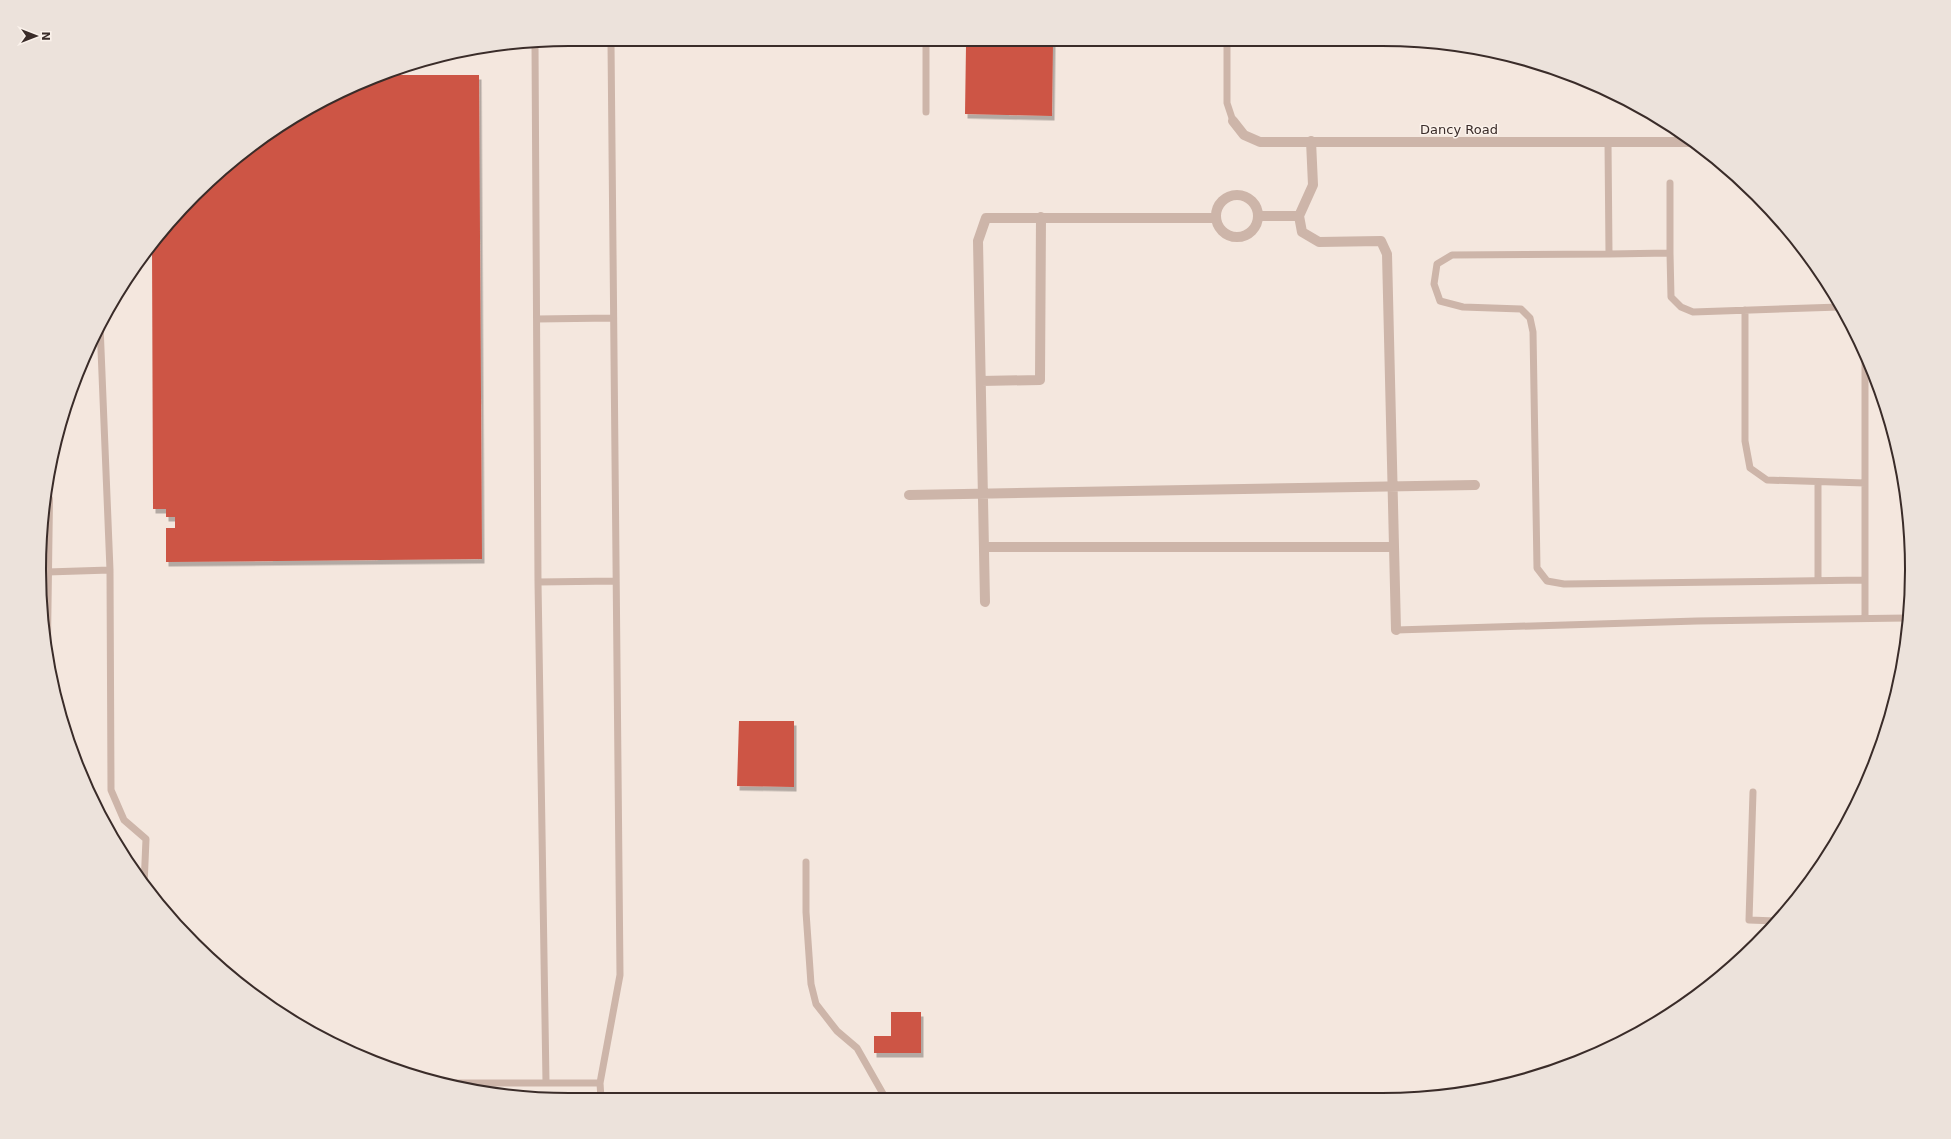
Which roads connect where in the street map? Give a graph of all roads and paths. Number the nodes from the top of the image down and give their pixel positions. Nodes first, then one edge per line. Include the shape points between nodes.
1 (611, 46) edge
2 (926, 46) edge
3 (1227, 46) edge
4 (535, 47) edge
5 (926, 112) dead end
6 (1233, 121) joint
7 (1311, 141) junction
8 (1608, 142) junction
9 (1683, 142) edge
10 (1670, 183) dead end
11 (1258, 216) junction
12 (1299, 216) junction
13 (1041, 217) junction
14 (1216, 218) junction
15 (1670, 253) junction
16 (1609, 254) junction
17 (1834, 307) edge
18 (1745, 310) junction
19 (614, 318) junction
20 (537, 320) junction
21 (100, 337) edge
22 (1865, 369) edge
23 (981, 381) junction
24 (1818, 482) junction
25 (1865, 483) junction
26 (1475, 485) dead end
27 (1393, 487) junction
28 (983, 494) junction
29 (910, 495) dead end
30 (48, 524) edge
31 (984, 547) junction
32 (1394, 547) junction
33 (110, 570) junction
34 (48, 572) junction
35 (616, 580) junction
36 (1818, 580) junction
37 (1865, 580) junction
38 (538, 582) junction
39 (985, 602) dead end
40 (47, 605) edge
41 (1865, 618) junction
42 (1903, 618) edge
43 (1396, 630) joint
44 (1753, 792) dead end
45 (806, 862) dead end
46 (144, 875) edge
47 (1770, 921) edge
48 (546, 1082) junction
49 (467, 1083) edge
50 (600, 1083) junction
51 (601, 1093) edge
52 (883, 1093) edge

1 - 19 lane
2 - 5 lane
3 - 6 lane via 1227,103
4 - 20 lane
6 - 7 street, Dancy Road via 1244,135 1260,142
7 - 8 street, Dancy Road
7 - 12 street via 1313,185
8 - 9 street, Dancy Road
8 - 16 lane
10 - 15 lane
11 - 12 street
11 - 14 street via 1253,229 1241,236 1228,234
11 - 14 street via 1257,209 1249,198 1236,195 1229,196 1219,205
12 - 27 street via 1302,232 1319,242 1381,241 1387,254
13 - 14 street
13 - 23 street via 986,218 978,241
13 - 23 street via 1040,380
15 - 16 lane
15 - 18 lane via 1671,297 1681,308 1693,312
16 - 36 lane via 1452,255 1438,264 1434,284 1440,301 1463,308 1521,309 1530,318 1533,332 1537,568 1547,580 1564,584
17 - 18 lane
18 - 24 lane via 1745,441 1750,468 1768,480
19 - 20 lane
19 - 35 lane
20 - 38 lane
21 - 33 lane
22 - 25 lane
23 - 28 street
24 - 25 lane
24 - 36 lane
25 - 37 lane
26 - 27 street
27 - 28 street
27 - 32 street
28 - 29 street
28 - 31 street
30 - 34 street
31 - 32 street
31 - 39 street
32 - 43 street
33 - 34 lane
33 - 46 lane via 111,790 124,820 146,839
34 - 40 street
35 - 38 lane
35 - 50 lane via 620,975
36 - 37 lane
37 - 41 lane
38 - 48 lane
41 - 42 lane
41 - 43 lane
44 - 47 lane via 1749,920
45 - 52 lane via 806,919 811,984 816,1004 837,1031 857,1048
48 - 49 lane
48 - 50 lane
50 - 51 lane

